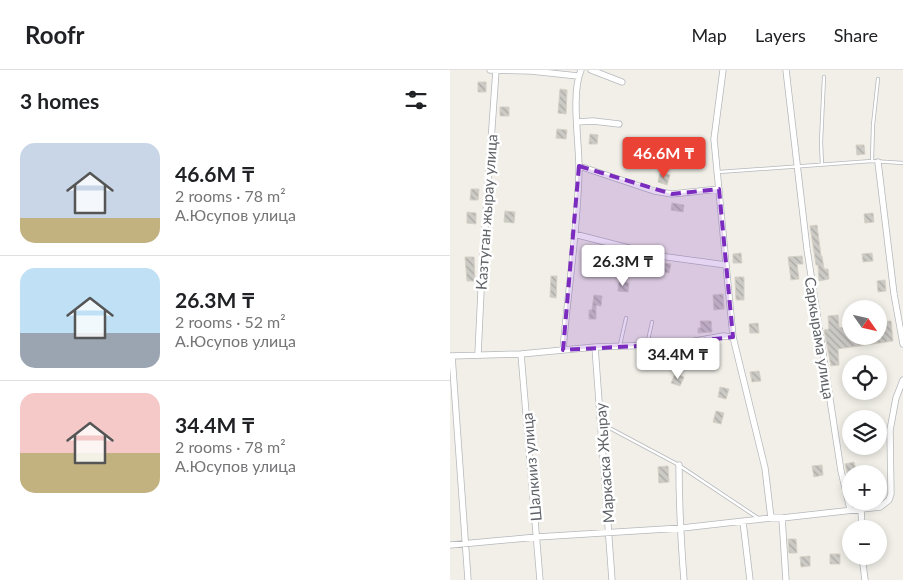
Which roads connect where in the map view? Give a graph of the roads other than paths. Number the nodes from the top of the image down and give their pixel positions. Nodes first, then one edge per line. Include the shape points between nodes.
1 (490, 70) edge
2 (496, 70) edge
3 (581, 70) edge
4 (590, 70) edge
5 (723, 70) edge
6 (786, 70) edge
7 (578, 76) junction
8 (824, 77) dead end
9 (878, 80) dead end
10 (622, 82) dead end
11 (577, 122) junction
12 (618, 124) dead end
13 (875, 162) junction
14 (903, 163) edge
15 (822, 164) junction
16 (579, 166) junction
17 (797, 166) junction
18 (717, 172) junction
19 (719, 189) junction
20 (574, 234) junction
21 (726, 265) junction
22 (626, 318) dead end
23 (652, 322) dead end
24 (733, 337) junction
25 (903, 344) edge
26 (647, 345) junction
27 (620, 346) junction
28 (595, 347) junction
29 (563, 350) junction
30 (478, 354) junction
31 (521, 354) junction
32 (451, 356) edge
33 (903, 380) edge
34 (601, 424) junction
35 (679, 465) junction
36 (842, 475) edge
37 (887, 502) edge
38 (844, 510) edge
39 (771, 518) junction
40 (782, 518) junction
41 (760, 519) junction
42 (743, 522) junction
43 (682, 528) junction
44 (609, 532) junction
45 (538, 537) junction
46 (466, 543) junction
47 (450, 545) edge
48 (863, 565) edge
49 (468, 580) edge
50 (540, 580) edge
51 (612, 580) edge
52 (684, 580) edge
53 (750, 580) edge
54 (786, 580) edge
55 (865, 580) edge

1 - 2 street
2 - 7 street
2 - 30 street, Казтуган жырау улица
3 - 7 street
4 - 10 street
5 - 18 street via 714,139
6 - 17 street, Саркырама улица
7 - 11 street
8 - 15 lane
9 - 13 lane via 873,125
11 - 12 street
11 - 16 street
13 - 14 lane
13 - 15 lane
13 - 25 street
15 - 17 lane
16 - 19 street via 672,194
16 - 20 street
17 - 18 lane
17 - 36 street, Саркырама улица via 809,267
18 - 19 street
19 - 21 street
20 - 21 street via 660,256
20 - 29 street
21 - 24 street
22 - 27 lane
23 - 26 lane
24 - 26 street via 695,341 679,348
24 - 39 street via 765,468
26 - 27 street
27 - 28 street
28 - 29 street
28 - 34 street, Маркаска Жырау
29 - 31 street
30 - 31 street
30 - 32 street
31 - 45 street, Шалкииз улица
32 - 46 street
33 - 37 street via 890,430 891,494
34 - 35 lane
34 - 44 street, Маркаска Жырау
35 - 41 lane
35 - 43 street
38 - 40 street
39 - 40 street
39 - 41 street
40 - 54 street
41 - 42 street
42 - 43 street
42 - 53 street
43 - 44 street
43 - 52 street
44 - 45 street
44 - 51 street, Маркаска Жырау
45 - 46 street
45 - 50 street, Шалкииз улица
46 - 47 street
46 - 49 street
48 - 55 street

